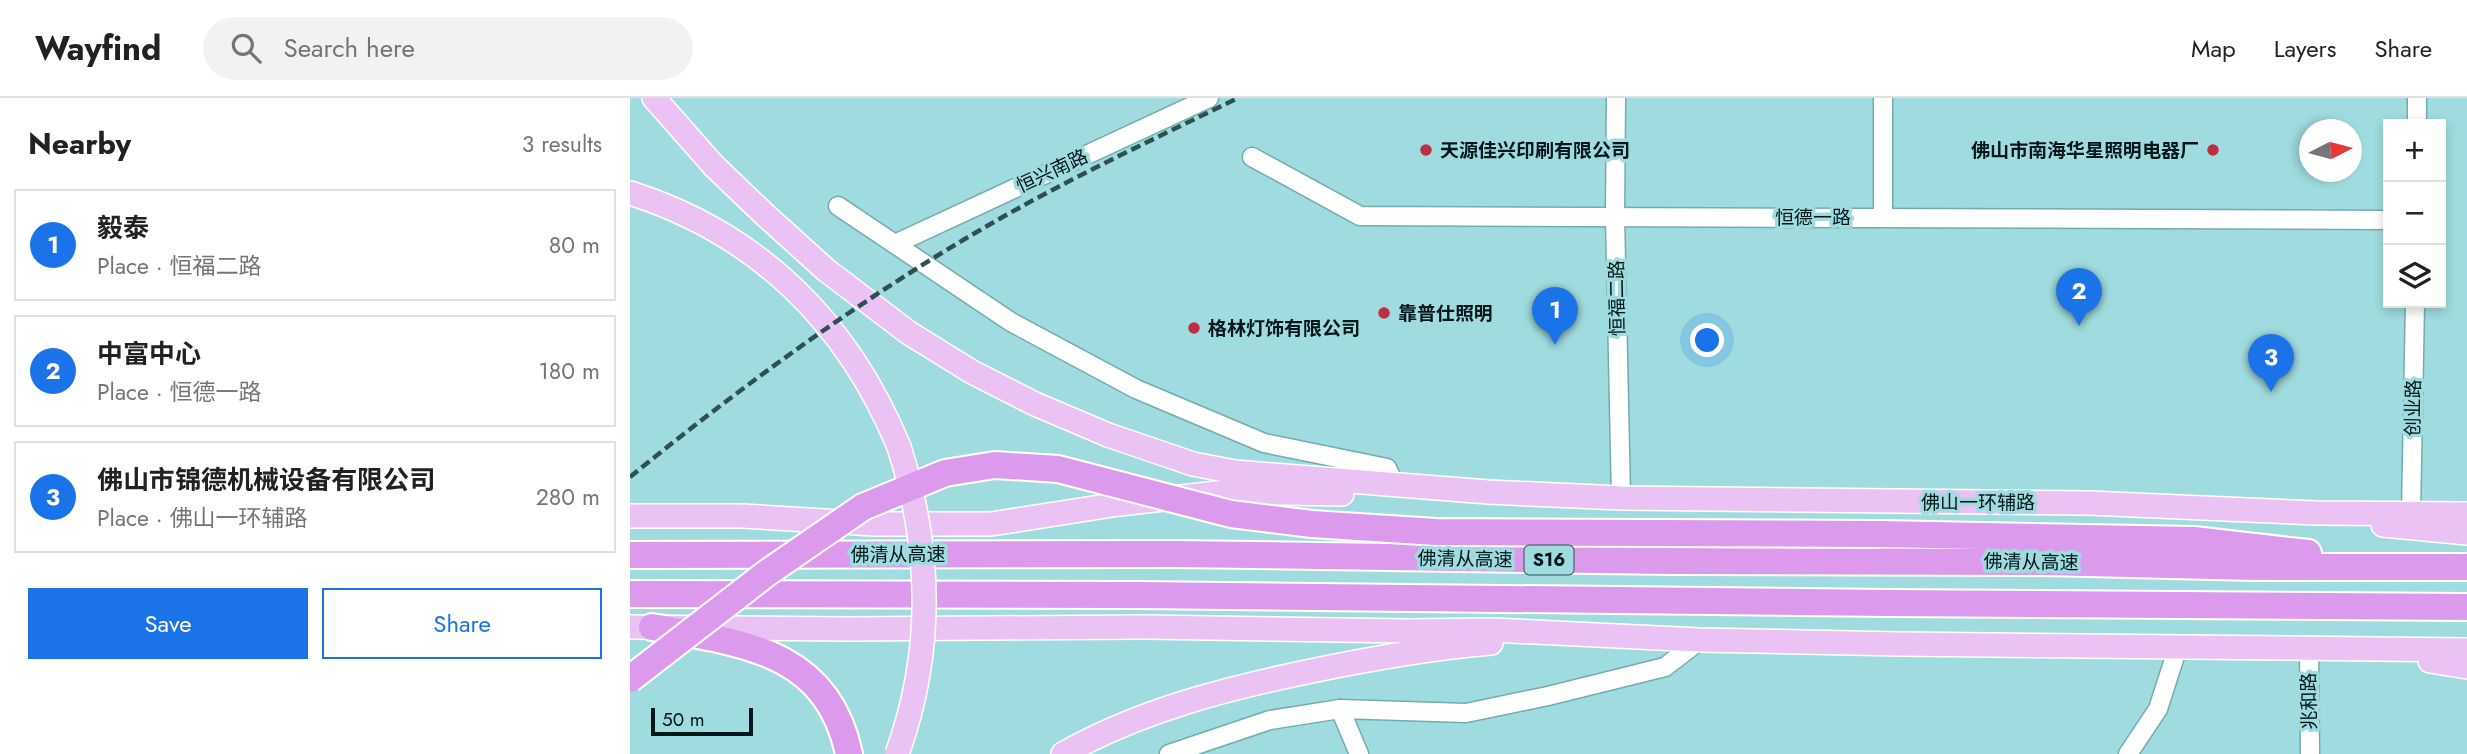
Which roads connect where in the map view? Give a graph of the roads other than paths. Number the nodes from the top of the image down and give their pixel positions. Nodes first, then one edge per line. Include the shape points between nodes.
1 (654, 98) edge
2 (1209, 98) edge
3 (1616, 98) edge
4 (1883, 98) edge
5 (2417, 98) edge
6 (2417, 119) edge
7 (1252, 157) dead end
8 (630, 193) edge
9 (838, 206) dead end
10 (1615, 216) junction
11 (1883, 218) junction
12 (2383, 220) edge
13 (895, 244) junction
14 (2416, 308) edge
15 (1394, 482) junction
16 (1488, 492) junction
17 (1621, 498) junction
18 (2321, 513) junction
19 (2411, 513) junction
20 (2467, 514) edge
21 (630, 516) edge
22 (2467, 533) edge
23 (630, 555) edge
24 (2431, 567) junction
25 (2467, 567) edge
26 (630, 594) edge
27 (2467, 607) edge
28 (641, 627) edge
29 (1605, 635) junction
30 (1700, 640) junction
31 (2178, 647) junction
32 (2309, 648) junction
33 (2386, 650) junction
34 (2467, 650) edge
35 (2467, 667) edge
36 (630, 679) edge
37 (1227, 691) junction
38 (1340, 709) junction
39 (849, 754) edge
40 (897, 754) edge
41 (1063, 754) edge
42 (1096, 754) edge
43 (1169, 754) edge
44 (1359, 754) edge
45 (2128, 754) edge
46 (2310, 754) edge

1 - 15 main road via 713,166 826,270 909,333 982,377 1108,435 1193,464 1235,472
2 - 13 street, 恒兴南路
3 - 10 street, 恒福二路
4 - 11 street
5 - 6 street
7 - 10 street, 恒德一路 via 1360,216
8 - 40 main road, bridge via 716,229 764,261 832,329 883,411 909,478 921,535 925,608 918,676
9 - 13 street
10 - 11 street, 恒德一路
10 - 17 street, 恒福二路
11 - 12 street, 恒德一路
13 - 15 street via 1011,322 1136,389 1264,443 1387,468
14 - 19 street, 创业路
15 - 16 main road
16 - 17 main road, 佛山一环辅路
16 - 21 main road via 1226,492 1119,503 991,524
17 - 18 main road, 佛山一环辅路 via 2089,503
18 - 19 main road, 佛山一环辅路
18 - 22 main road via 2374,524
19 - 20 main road, 佛山一环辅路
23 - 24 highway, 佛清从高速 / S16 via 1175,554
24 - 25 highway, 佛清从高速 / S16
24 - 36 highway, bridge via 2194,540 1436,532 1312,524 1231,514 1058,469 995,465 944,473 863,507 767,573
26 - 27 highway, 佛清从高速 / S16
28 - 29 main road via 1146,627
28 - 39 highway via 745,644 796,669 829,701
29 - 30 main road
29 - 37 main road via 1430,650
30 - 31 main road
30 - 38 street via 1665,667 1466,713
31 - 32 main road
31 - 45 street via 2158,709
32 - 33 main road
32 - 46 street, 兆和路
33 - 34 main road
33 - 35 main road
37 - 41 main road via 1152,712
37 - 42 main road
38 - 43 street via 1270,720
38 - 44 street

